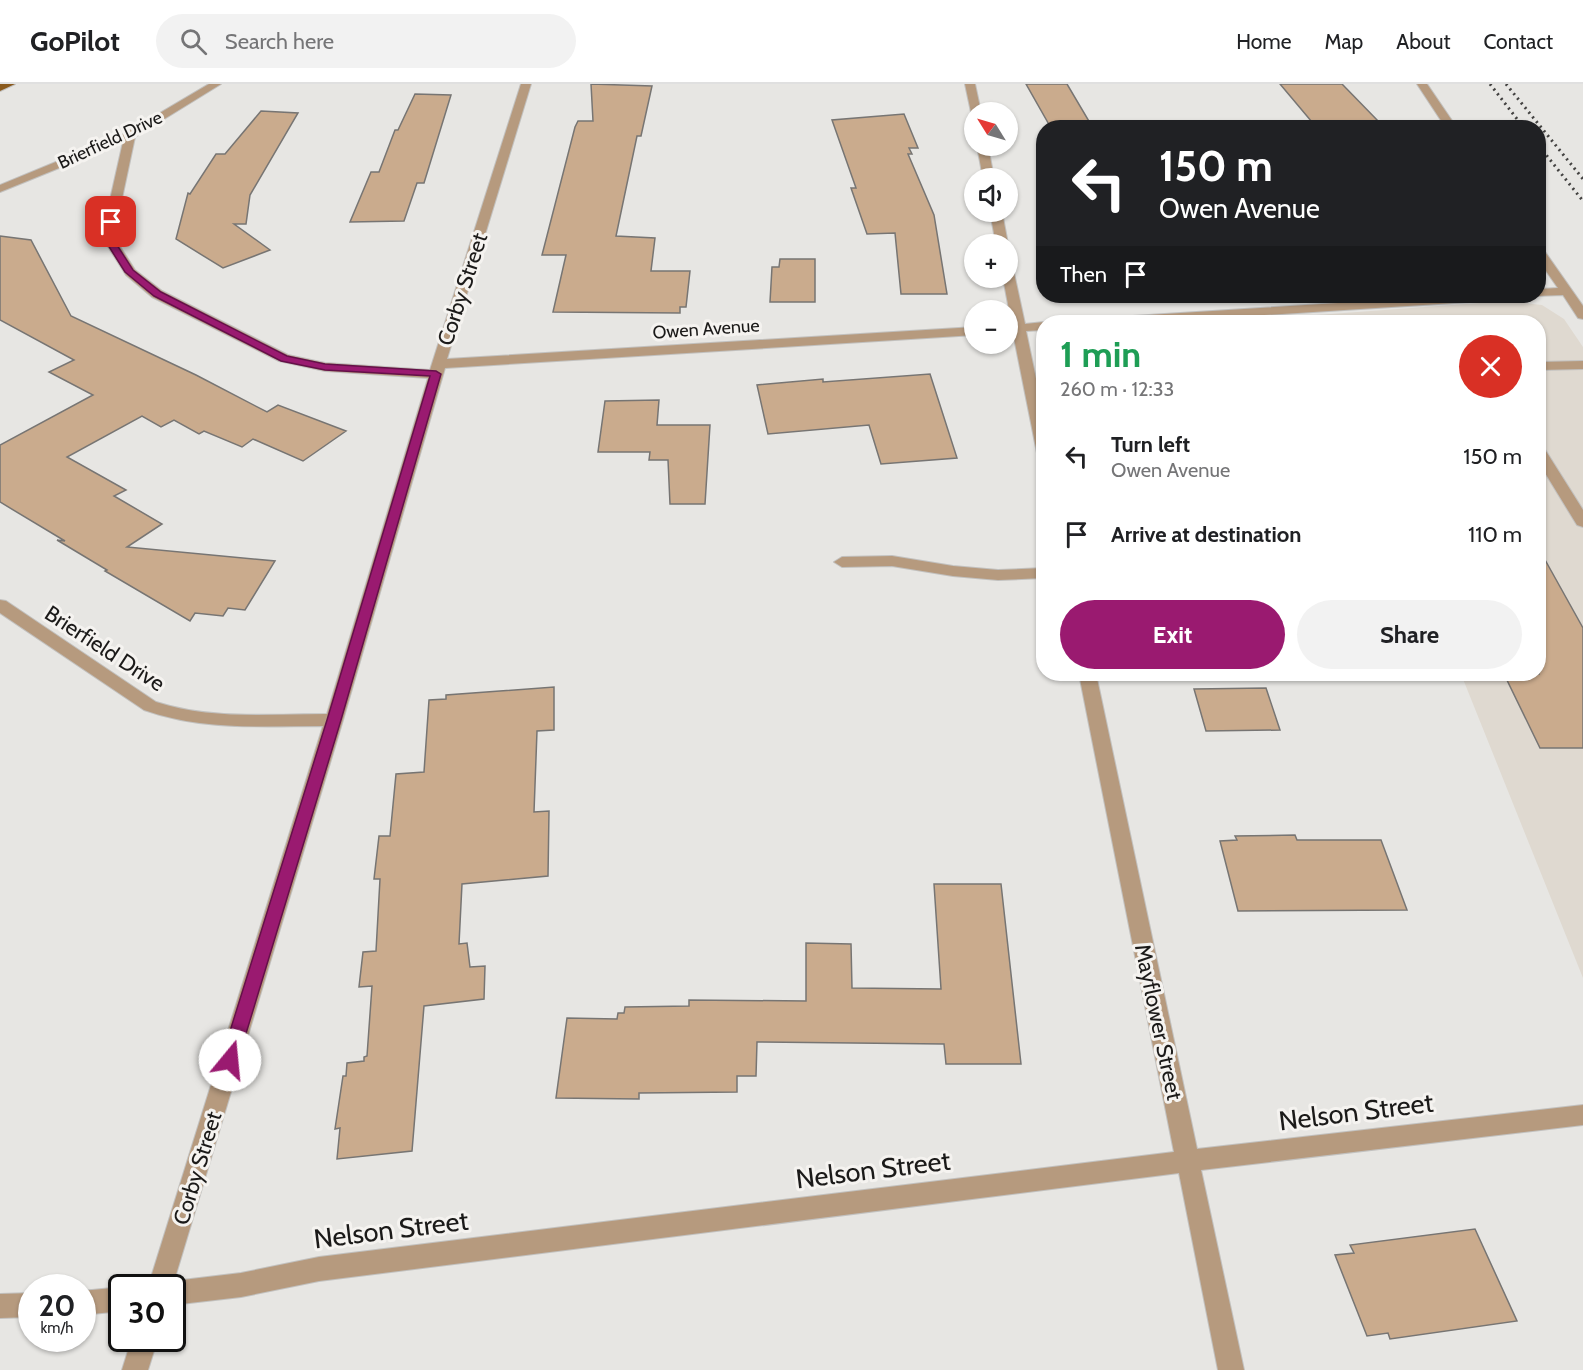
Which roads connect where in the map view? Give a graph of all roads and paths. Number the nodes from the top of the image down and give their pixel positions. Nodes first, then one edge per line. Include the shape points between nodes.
1 (10, 84) edge
2 (216, 84) edge
3 (526, 84) edge
4 (970, 84) edge
5 (1422, 84) edge
6 (0, 88) edge
7 (974, 102) edge
8 (1447, 120) edge
9 (130, 135) junction
10 (0, 189) edge
11 (1546, 262) edge
12 (1566, 291) junction
13 (1546, 292) edge
14 (1394, 303) edge
15 (1209, 315) edge
16 (1583, 315) edge
17 (1036, 327) edge
18 (1018, 328) edge
19 (964, 332) edge
20 (1018, 345) edge
21 (1583, 365) edge
22 (1546, 366) edge
23 (437, 369) junction
24 (1036, 420) edge
25 (1546, 462) edge
26 (1583, 522) edge
27 (842, 562) dead end
28 (1036, 573) edge
29 (0, 605) edge
30 (1089, 681) edge
31 (334, 720) junction
32 (1583, 1115) edge
33 (1188, 1161) junction
34 (164, 1274) edge
35 (186, 1291) edge
36 (18, 1305) edge
37 (0, 1306) edge
38 (141, 1352) edge
39 (135, 1370) edge
40 (1231, 1370) edge

1 - 6 main road
2 - 9 street, Brierfield Drive
3 - 23 street, Corby Street
4 - 7 street
5 - 8 street
9 - 10 street, Brierfield Drive
9 - 23 street, Owen Avenue via 111,222 113,245 130,272 158,294 284,358 325,367
11 - 12 street
12 - 13 street
12 - 16 street
14 - 15 street
17 - 18 street
19 - 23 street, Owen Avenue
20 - 24 street
21 - 22 street
23 - 31 street, Corby Street
25 - 26 street
27 - 28 street via 892,561 998,575
29 - 31 street, Brierfield Drive via 169,715 193,719
30 - 33 street, Mayflower Street
31 - 34 street, Corby Street
32 - 33 street, Nelson Street
33 - 35 street, Nelson Street via 319,1269
33 - 40 street, Mayflower Street
36 - 37 street
38 - 39 street

